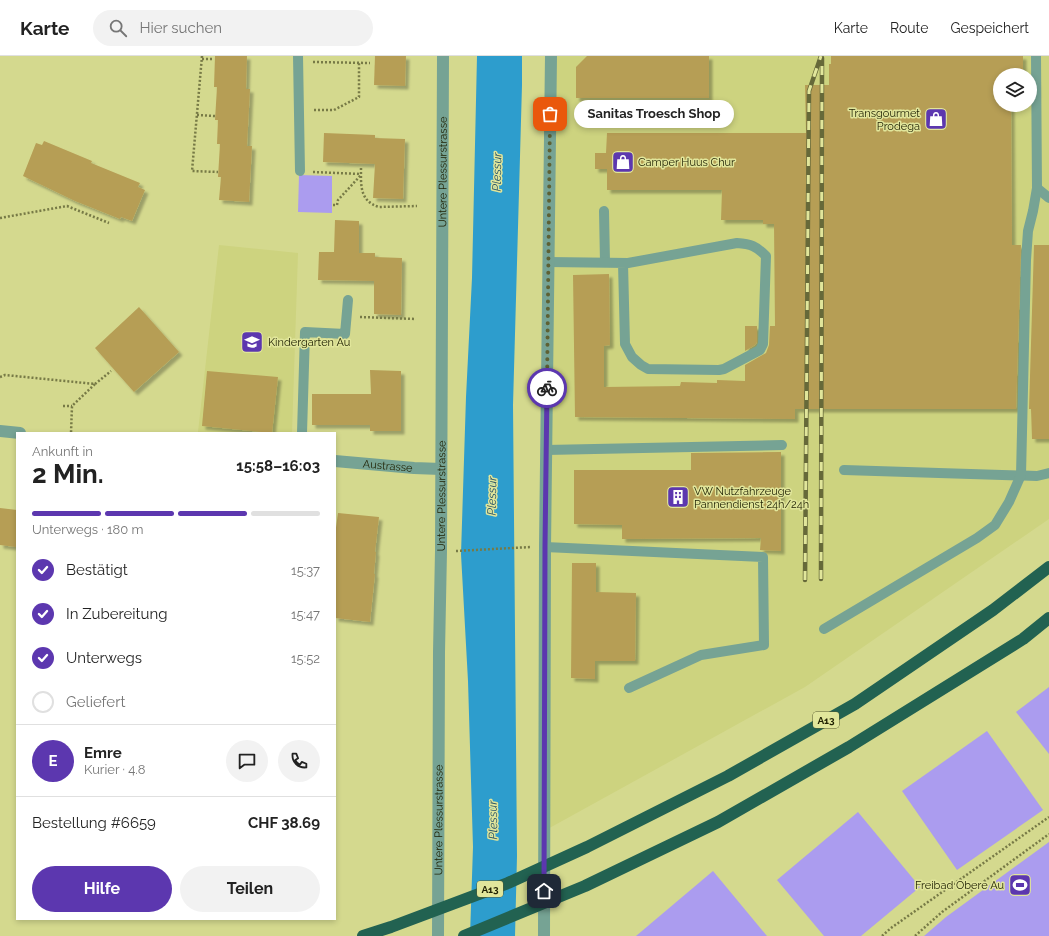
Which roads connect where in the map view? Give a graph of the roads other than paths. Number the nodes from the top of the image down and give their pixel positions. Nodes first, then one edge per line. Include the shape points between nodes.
1 (443, 56) edge
2 (552, 56) edge
3 (1036, 56) edge
4 (298, 59) edge
5 (300, 171) road end
6 (1037, 188) junction
7 (1049, 198) edge
8 (604, 211) dead end
9 (548, 262) junction
10 (605, 262) junction
11 (623, 263) junction
12 (348, 300) dead end
13 (0, 431) edge
14 (302, 432) edge
15 (16, 433) edge
16 (782, 445) dead end
17 (546, 450) junction
18 (336, 461) edge
19 (441, 469) junction
20 (844, 470) dead end
21 (1049, 473) edge
22 (1021, 475) junction
23 (545, 546) junction
24 (1049, 567) edge
25 (1049, 618) edge
26 (824, 629) dead end
27 (629, 688) dead end
28 (363, 936) edge
29 (438, 936) edge
30 (464, 936) edge
31 (544, 936) edge

1 - 19 street, Untere Plessurstrasse
2 - 9 street
3 - 6 lane
4 - 5 lane
6 - 7 lane
6 - 22 lane via 1028,231 1026,260
8 - 10 lane
9 - 10 lane
9 - 17 street
10 - 11 lane
11 - 11 lane via 625,344 632,357 641,365 648,369 719,370 760,350 763,344 766,256 759,249 748,243 737,243
12 - 14 lane via 345,334 305,332
13 - 15 street
16 - 17 lane
17 - 23 street
18 - 19 street, Austrasse
19 - 29 street, Untere Plessurstrasse
20 - 22 lane
21 - 22 lane via 1038,476
22 - 26 lane via 995,525
23 - 27 lane via 763,557 764,645 701,655
23 - 31 street
24 - 28 highway, A13 via 993,610 855,704 728,776 587,847 508,883
25 - 30 highway via 1023,638 849,747 718,822 585,886

